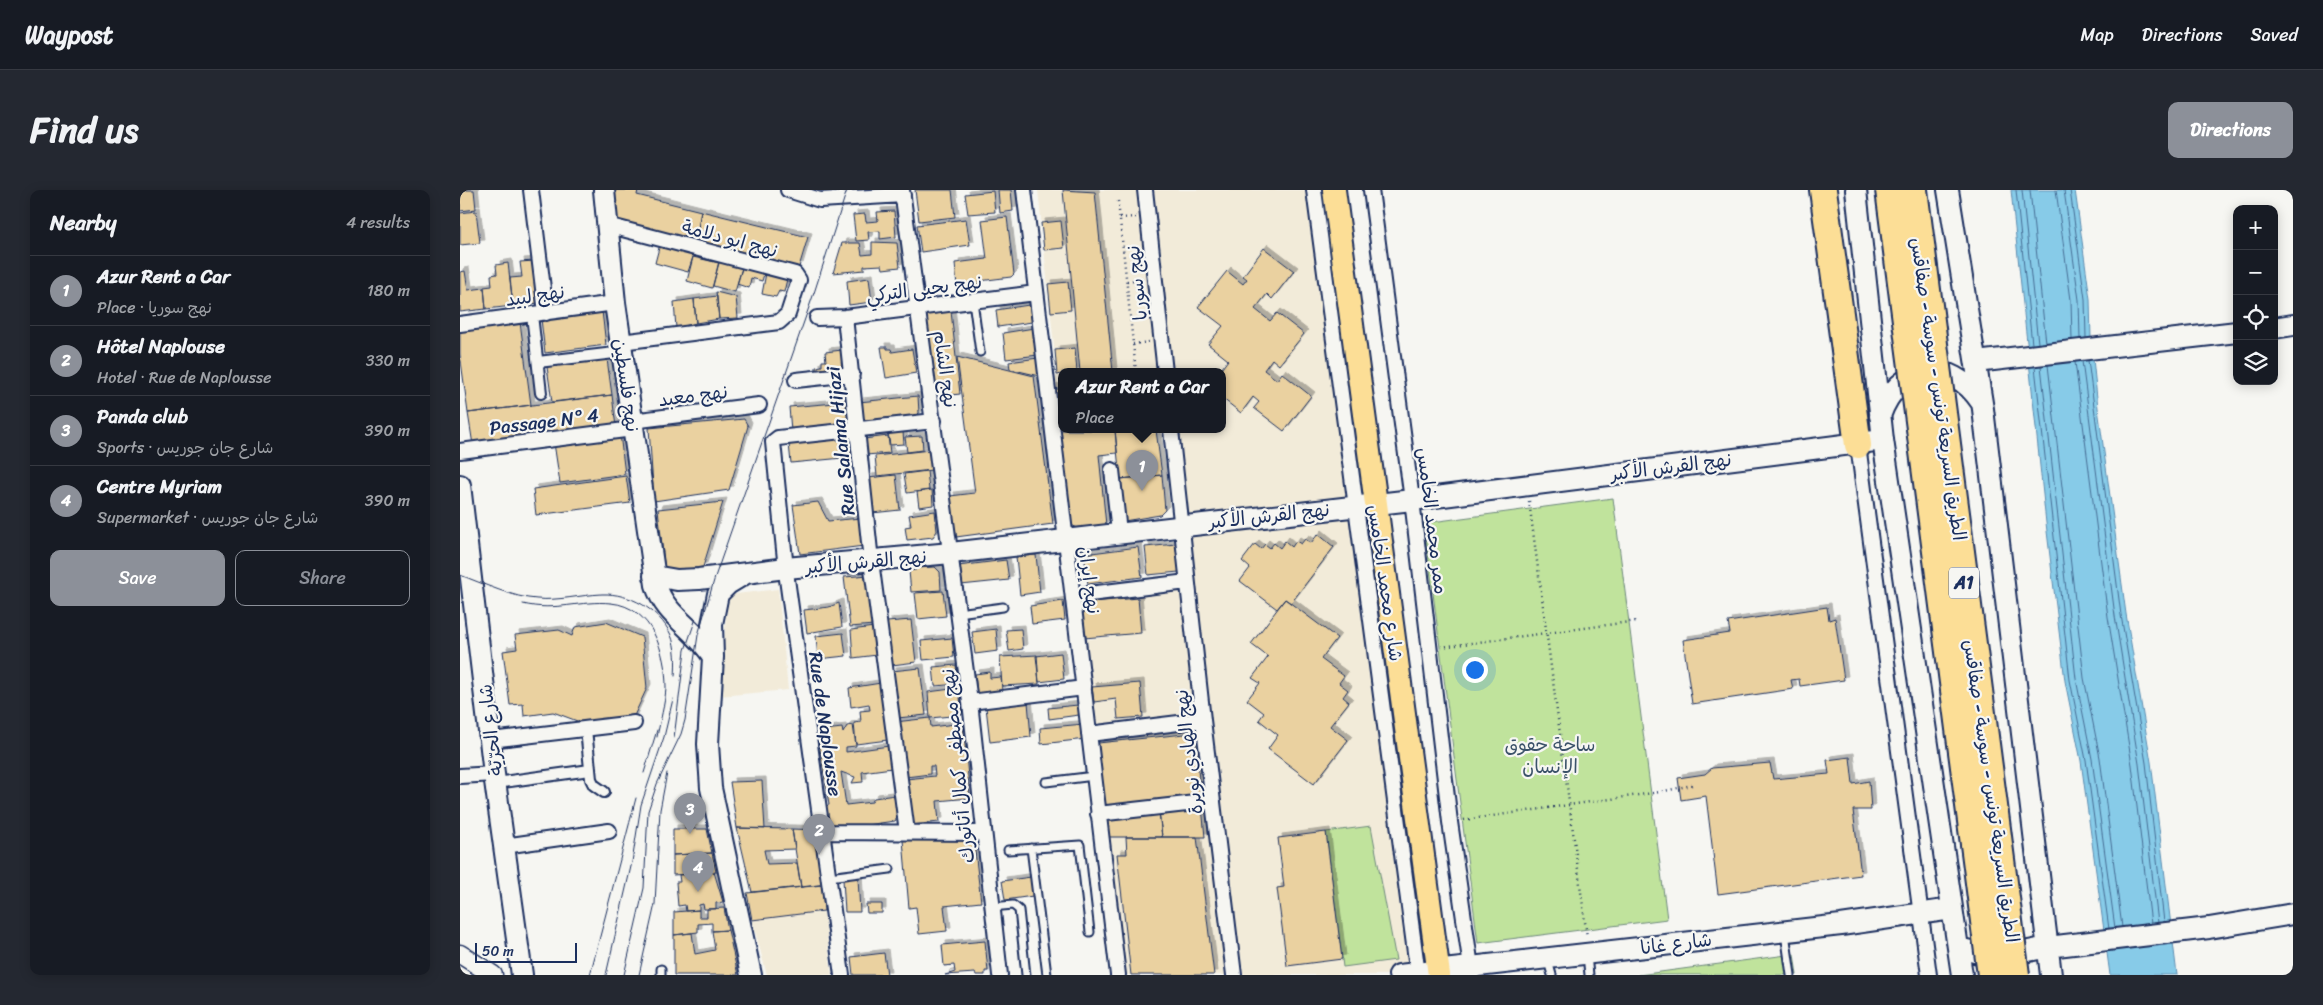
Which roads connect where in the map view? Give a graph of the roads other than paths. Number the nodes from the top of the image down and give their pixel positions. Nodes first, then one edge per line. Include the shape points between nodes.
1 (531, 190) edge
2 (604, 190) edge
3 (788, 190) edge
4 (1024, 190) edge
5 (1145, 190) edge
6 (1314, 190) edge
7 (1334, 190) edge
8 (1349, 190) edge
9 (1371, 190) edge
10 (1823, 190) edge
11 (1856, 190) edge
12 (1889, 190) edge
13 (1914, 190) edge
14 (1948, 190) edge
15 (902, 193) edge
16 (607, 224) junction
17 (1036, 293) junction
18 (972, 301) junction
19 (615, 303) junction
20 (919, 308) junction
21 (546, 313) junction
22 (532, 315) junction
23 (845, 317) junction
24 (817, 318) dead end
25 (460, 324) edge
26 (2293, 325) edge
27 (2278, 327) edge
28 (2233, 332) edge
29 (622, 347) junction
30 (980, 352) dead end
31 (538, 362) junction
32 (1976, 362) junction
33 (1165, 368) edge
34 (852, 374) junction
35 (796, 380) dead end
36 (541, 393) dead end
37 (1981, 402) junction
38 (758, 406) dead end
39 (1880, 416) junction
40 (934, 422) junction
41 (632, 425) junction
42 (858, 431) junction
43 (1171, 433) edge
44 (1870, 443) junction
45 (460, 451) edge
46 (1112, 470) dead end
47 (460, 485) edge
48 (1412, 500) junction
49 (1374, 504) junction
50 (461, 510) edge
51 (1181, 525) junction
52 (1119, 532) junction
53 (1065, 539) junction
54 (951, 553) junction
55 (871, 561) junction
56 (465, 566) edge
57 (786, 568) junction
58 (743, 575) junction
59 (655, 578) junction
60 (1187, 582) junction
61 (1073, 596) junction
62 (1003, 607) dead end
63 (958, 613) junction
64 (713, 657) junction
65 (1084, 688) junction
66 (970, 702) junction
67 (1203, 720) junction
68 (634, 723) dead end
69 (586, 729) junction
70 (1089, 734) junction
71 (491, 740) junction
72 (590, 770) junction
73 (460, 776) edge
74 (1094, 776) junction
75 (495, 778) junction
76 (1046, 782) dead end
77 (604, 792) dead end
78 (1213, 801) junction
79 (1098, 814) junction
80 (609, 831) dead end
81 (823, 832) junction
82 (908, 832) junction
83 (984, 833) junction
84 (504, 846) junction
85 (1032, 848) junction
86 (1008, 850) dead end
87 (890, 868) dead end
88 (829, 877) junction
89 (992, 907) junction
90 (1952, 909) junction
91 (1920, 913) junction
92 (2293, 914) edge
93 (1784, 930) junction
94 (1090, 932) dead end
95 (2048, 947) junction
96 (1958, 948) junction
97 (1587, 953) junction
98 (460, 954) edge
99 (1550, 966) edge
100 (1440, 972) edge
101 (493, 975) edge
102 (522, 975) edge
103 (752, 975) edge
104 (842, 975) edge
105 (1000, 975) edge
106 (1026, 975) edge
107 (1047, 975) edge
108 (1118, 975) edge
109 (1234, 975) edge
110 (1588, 975) edge
111 (1791, 975) edge
112 (1929, 975) edge
113 (1962, 975) edge
114 (1990, 975) edge
115 (2016, 975) edge
116 (2051, 975) edge

1 - 21 street
2 - 16 main road, نهج فلسطين
3 - 15 street via 820,200
4 - 17 street, نهج إيران
5 - 33 street, نهج سوريا
6 - 49 street, شارع محمد الخامس
7 - 49 main road, شارع محمد الخامس
8 - 49 main road, شارع محمد الخامس
9 - 48 street, ممر محمد الخامس
10 - 44 highway
11 - 39 main road
12 - 114 highway, الطريق السريعة تونس - سوسة - صفاقس / A1, bridge
13 - 115 highway, الطريق السريعة تونس - سوسة - صفاقس / A1, bridge
14 - 32 main road
15 - 20 street, نهج الشام
16 - 19 main road, نهج فلسطين
16 - 29 street, نهج ابو دلامة via 795,274 799,280 783,320
17 - 18 street, نهج يحيى التركي
17 - 53 street, نهج إيران
18 - 20 street, نهج يحيى التركي
18 - 30 lane
19 - 21 street, نهج لبيد
19 - 29 main road, نهج فلسطين
20 - 23 street, نهج يحيى التركي
20 - 40 street, نهج الشام
21 - 22 street, نهج لبيد
22 - 25 street, نهج لبيد
22 - 31 street
23 - 24 street, نهج يحيى التركي
23 - 34 street, Rue Salama Hijazi
26 - 27 main road
28 - 32 main road
29 - 31 street
29 - 41 main road, نهج فلسطين
31 - 36 street
32 - 37 main road
34 - 35 street
34 - 42 street, Rue Salama Hijazi
37 - 39 main road via 1971,388 1952,376 1927,371 1910,376 1897,385
37 - 95 main road
38 - 41 street, نهج معبد
39 - 44 main road
40 - 42 street
40 - 54 street, نهج الشام
41 - 45 street, Passage N° 4
41 - 59 main road, نهج فلسطين
42 - 55 street, Rue Salama Hijazi
42 - 57 street, Rue de Naplousse via 774,440
43 - 51 street
44 - 48 main road, نهج القرش الأكبر
44 - 90 main road
44 - 91 street
46 - 52 street
47 - 50 main road, شارع الحرّيّة
48 - 49 main road, نهج القرش الأكبر
48 - 100 street, ممر محمد الخامس via 1450,822
49 - 51 main road, نهج القرش الأكبر
49 - 100 main road, شارع محمد الخامس
49 - 100 street, شارع محمد الخامس
50 - 56 main road, شارع الحرّيّة
51 - 52 main road, نهج القرش الأكبر
51 - 60 street, نهج الهادي نويرة
52 - 53 main road, نهج القرش الأكبر
53 - 54 main road, نهج القرش الأكبر
53 - 61 street, نهج إيران
54 - 55 main road, نهج القرش الأكبر
54 - 63 street, نهج مصطفى كمال أتاتورك
55 - 57 main road, نهج القرش الأكبر
55 - 82 street, Rue Salama Hijazi
56 - 71 main road, شارع الحرّيّة
57 - 58 main road, نهج القرش الأكبر
57 - 81 street, Rue de Naplousse
58 - 59 main road, نهج القرش الأكبر via 677,580
58 - 64 main road via 718,594 712,624
59 - 64 main road, نهج فلسطين via 658,593 667,607 698,635
60 - 61 street
60 - 67 street, نهج الهادي نويرة
61 - 65 street, نهج إيران
62 - 63 lane
63 - 66 street, نهج مصطفى كمال أتاتورك
64 - 103 main road via 708,744 711,788
65 - 66 street
65 - 70 street, نهج إيران
66 - 83 street, نهج مصطفى كمال أتاتورك
67 - 70 street
67 - 78 street, نهج الهادي نويرة
68 - 69 street
69 - 71 street
69 - 72 street
70 - 74 street, نهج إيران
71 - 75 main road, شارع الحرّيّة
72 - 75 street
72 - 77 street via 592,782
73 - 75 street
74 - 76 lane
74 - 79 street, نهج إيران
75 - 84 main road, شارع الحرّيّة
78 - 79 street
78 - 109 street, نهج الهادي نويرة
79 - 108 street, نهج إيران
80 - 84 street
81 - 82 street
81 - 88 street, Rue de Naplousse
82 - 83 street
83 - 89 street, نهج مصطفى كمال أتاتورك
84 - 102 main road, شارع الحرّيّة
85 - 86 lane
85 - 94 lane via 1080,845
85 - 107 lane
87 - 88 lane
88 - 104 street, Rue de Naplousse
89 - 105 street, نهج مصطفى كمال أتاتورك
89 - 106 lane via 1014,905 1019,910
90 - 91 main road, شارع غانا
90 - 96 main road
91 - 93 main road, شارع غانا
91 - 112 street
92 - 95 main road via 2209,928
93 - 97 main road, شارع غانا
93 - 111 lane
95 - 96 main road via 2022,954 1996,955
95 - 116 main road
96 - 113 main road
97 - 99 main road, شارع غانا
97 - 110 lane
98 - 101 street
99 - 100 main road, شارع غانا

